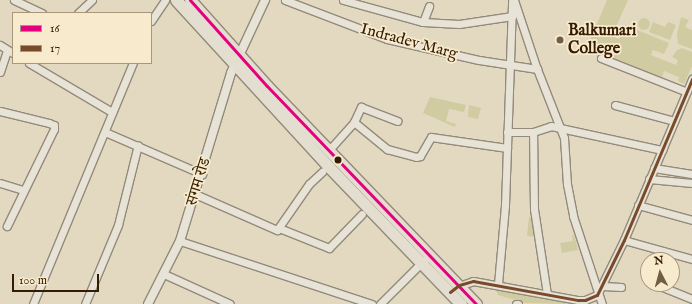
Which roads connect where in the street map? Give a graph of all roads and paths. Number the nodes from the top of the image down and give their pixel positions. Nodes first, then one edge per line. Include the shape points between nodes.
1 (14, 0) edge
2 (92, 0) edge
3 (165, 0) edge
4 (176, 0) edge
5 (190, 0) edge
6 (265, 0) edge
7 (285, 0) edge
8 (343, 0) edge
9 (513, 0) edge
10 (429, 6) dead end
11 (40, 12) edge
12 (79, 12) edge
13 (512, 16) junction
14 (152, 20) edge
15 (423, 22) junction
16 (0, 45) edge
17 (10, 52) edge
18 (601, 58) dead end
19 (236, 60) junction
20 (32, 64) edge
21 (133, 64) edge
22 (510, 65) junction
23 (537, 69) junction
24 (0, 72) edge
25 (692, 79) edge
26 (687, 92) junction
27 (615, 105) dead end
28 (0, 111) edge
29 (112, 112) junction
30 (397, 121) dead end
31 (674, 121) junction
32 (354, 122) junction
33 (562, 130) junction
34 (105, 132) junction
35 (507, 132) junction
36 (533, 132) junction
37 (138, 145) junction
38 (507, 148) junction
39 (329, 150) junction
40 (662, 150) junction
41 (654, 168) junction
42 (322, 172) dead end
43 (202, 174) junction
44 (692, 174) edge
45 (650, 179) junction
46 (0, 183) edge
47 (692, 183) edge
48 (23, 190) junction
49 (195, 194) junction
50 (638, 205) junction
51 (362, 214) dead end
52 (692, 220) edge
53 (7, 226) dead end
54 (279, 228) junction
55 (624, 240) junction
56 (180, 241) junction
57 (662, 251) joint
58 (425, 259) junction
59 (692, 259) edge
60 (164, 274) junction
61 (498, 284) junction
62 (459, 285) junction
63 (603, 286) junction
64 (621, 287) dead end
65 (450, 292) junction
66 (675, 292) edge
67 (547, 294) junction
68 (597, 295) junction
69 (692, 299) edge
70 (33, 304) edge
71 (85, 304) edge
72 (148, 304) edge
73 (230, 304) edge
74 (372, 304) edge
75 (380, 304) edge
76 (461, 304) edge
77 (476, 304) edge
78 (602, 304) edge

1 - 11 street
2 - 12 street
3 - 14 street
4 - 19 highway
5 - 19 highway
6 - 19 street, संगम रोड
7 - 22 street, Indradev Marg via 387,39
8 - 15 street
9 - 13 street
9 - 23 street
10 - 15 street
13 - 15 street via 459,24
13 - 22 street
16 - 17 street
17 - 24 street
18 - 26 street
19 - 39 highway
19 - 43 street, संगम रोड
19 - 58 highway
20 - 29 street
21 - 29 street
22 - 23 street, Indradev Marg
22 - 35 street
23 - 33 street
25 - 26 street
26 - 31 street
27 - 31 street
28 - 48 street via 54,125 51,137
29 - 34 street
30 - 32 street via 362,107
31 - 40 street
32 - 38 street via 387,149 416,157 420,156 431,137
32 - 39 street
33 - 36 street via 551,126
33 - 40 street via 578,130
33 - 68 street via 573,216
34 - 37 street
34 - 70 street
35 - 36 street
35 - 38 street
36 - 67 street via 534,209
37 - 43 street
37 - 71 street via 118,225
38 - 61 street
39 - 58 highway
40 - 41 street
41 - 44 street
41 - 45 street
42 - 54 street via 309,184
43 - 49 street, संगम रोड
45 - 47 street
45 - 50 street
46 - 48 street
48 - 53 street
49 - 54 street via 277,230
49 - 56 street, संगम रोड
50 - 52 street
50 - 55 street
51 - 54 street via 329,248
55 - 57 street
55 - 63 street
56 - 60 street, संगम रोड
56 - 74 street
57 - 59 street
58 - 62 highway
58 - 65 highway
58 - 75 street
60 - 72 street, संगम रोड
60 - 73 street
61 - 62 street via 473,281
61 - 67 street
62 - 65 street
62 - 77 highway
63 - 64 street
63 - 68 street
65 - 76 highway
66 - 69 street
67 - 68 street via 585,300
68 - 78 street

